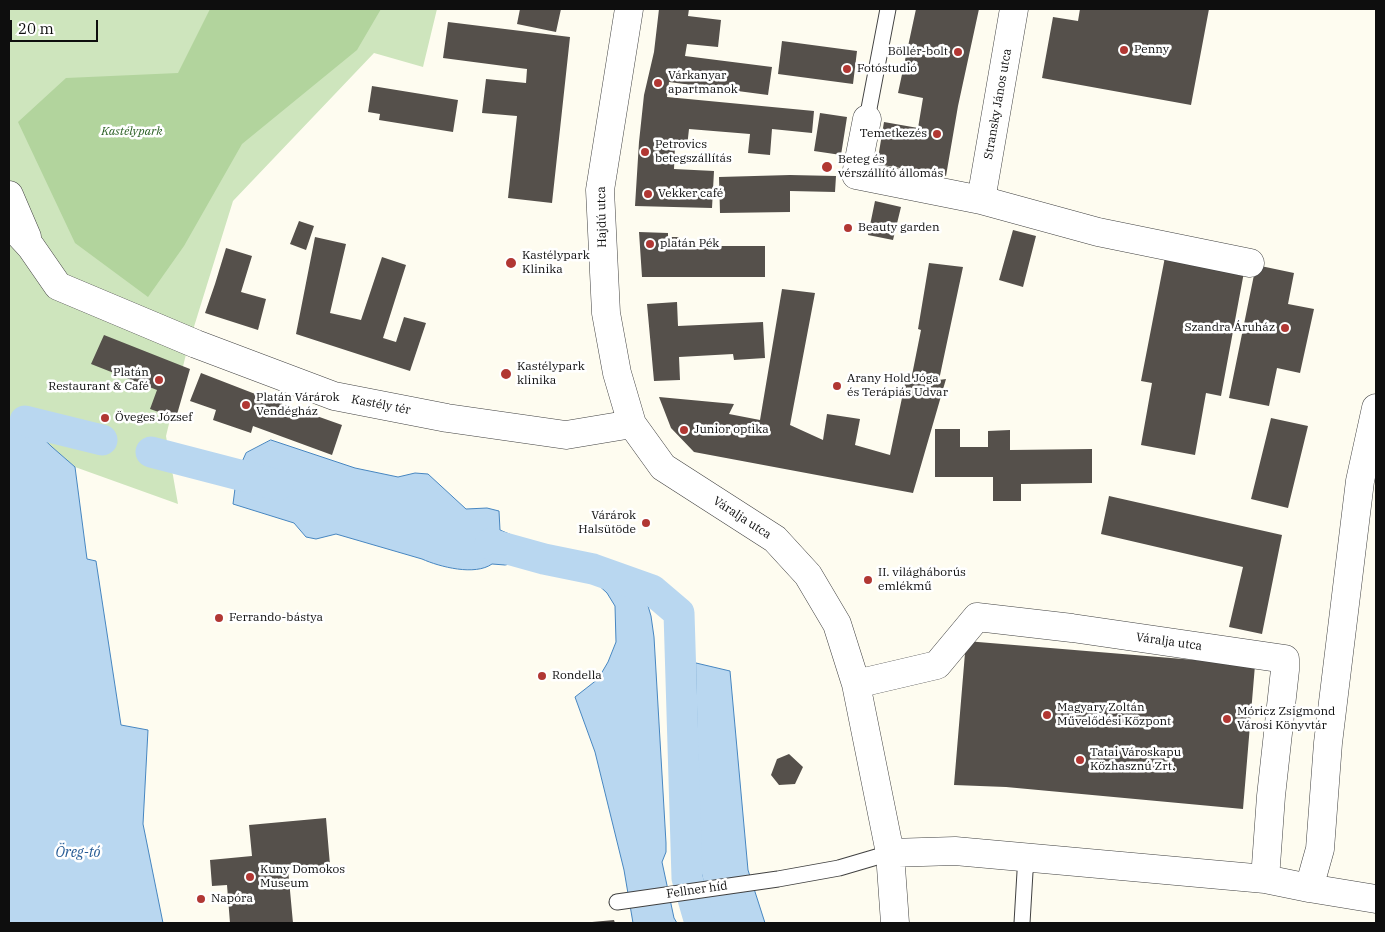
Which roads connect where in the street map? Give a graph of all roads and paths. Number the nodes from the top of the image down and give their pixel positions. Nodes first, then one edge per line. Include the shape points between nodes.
1 (628, 9) edge
2 (888, 9) edge
3 (1014, 9) edge
4 (867, 119) joint
5 (9, 195) edge
6 (981, 200) junction
7 (9, 223) edge
8 (31, 247) junction
9 (1250, 263) dead end
10 (1376, 408) edge
11 (632, 424) junction
12 (1368, 478) edge
13 (856, 684) junction
14 (890, 853) junction
15 (1029, 858) junction
16 (1265, 880) junction
17 (1309, 888) junction
18 (1376, 899) edge
19 (617, 902) dead end
20 (895, 923) edge
21 (1022, 923) edge

1 - 11 street, Hajdú utca via 600,190 606,312 617,373
2 - 4 lane
3 - 6 street, Stransky János utca
4 - 6 street via 856,174
5 - 8 street
6 - 9 street via 1098,232
7 - 8 street
8 - 11 street, Kastély tér via 58,286 196,344 334,396 447,418 566,435
10 - 12 street
11 - 13 street, Váralja utca via 663,467 774,539 808,575 837,624
12 - 17 street via 1330,734 1320,849
13 - 14 street, Váralja utca
13 - 16 street, Váralja utca via 937,664 977,617 1285,659 1270,796
14 - 15 street via 955,850
14 - 19 lane, Fellner híd via 839,868 778,879
14 - 20 street, Váralja utca
15 - 16 street
15 - 21 lane
16 - 17 street
17 - 18 street

